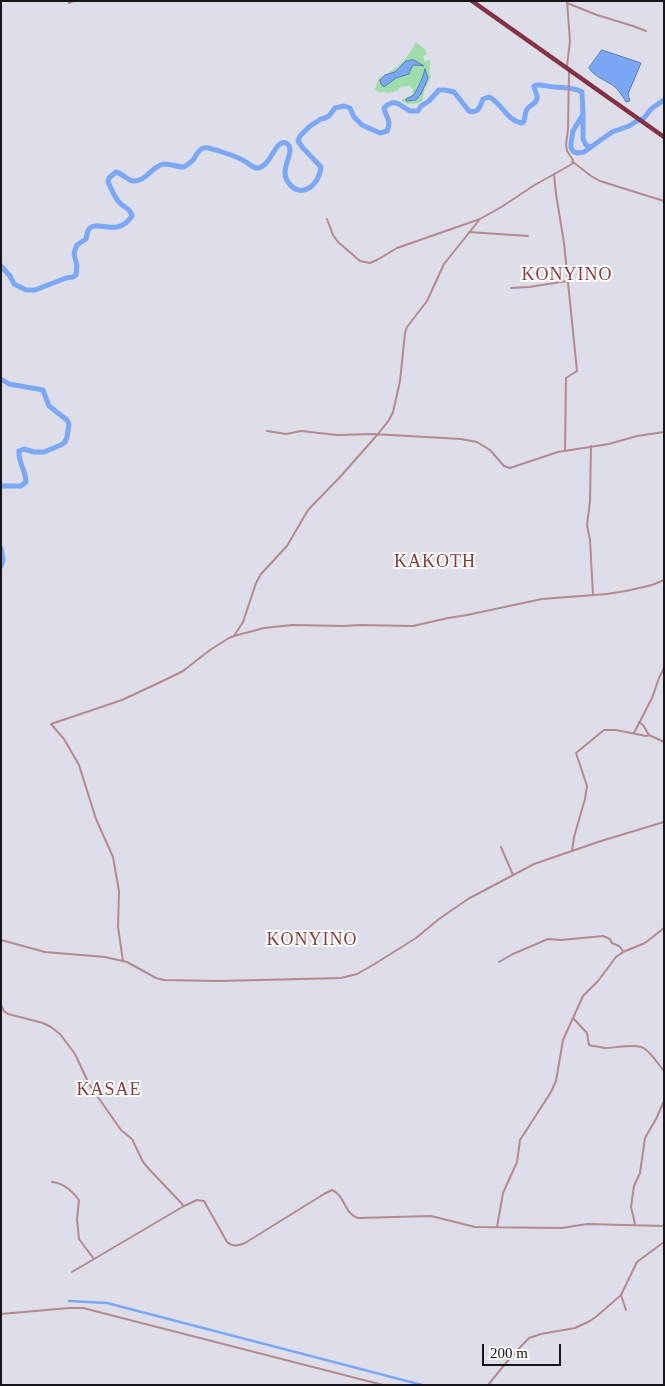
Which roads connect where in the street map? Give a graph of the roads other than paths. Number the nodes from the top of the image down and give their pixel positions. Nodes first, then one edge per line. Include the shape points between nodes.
1 (73, 1) edge
2 (472, 1) edge
3 (567, 2) edge
4 (69, 3) dead end
5 (646, 31) dead end
6 (568, 68) junction
7 (664, 137) edge
8 (573, 162) junction
9 (554, 175) dead end
10 (664, 201) edge
11 (327, 219) dead end
12 (480, 219) junction
13 (469, 232) junction
14 (528, 236) dead end
15 (567, 281) junction
16 (511, 288) dead end
17 (267, 431) dead end
18 (664, 432) edge
19 (378, 434) junction
20 (591, 446) junction
21 (565, 451) junction
22 (664, 580) edge
23 (593, 595) junction
24 (234, 636) junction
25 (664, 668) edge
26 (639, 722) junction
27 (634, 733) junction
28 (649, 735) junction
29 (664, 742) edge
30 (664, 822) edge
31 (502, 847) dead end
32 (572, 851) junction
33 (512, 875) junction
34 (664, 928) edge
35 (1, 940) edge
36 (623, 952) junction
37 (123, 961) junction
38 (500, 962) dead end
39 (1, 1005) edge
40 (573, 1018) junction
41 (664, 1071) edge
42 (664, 1101) edge
43 (52, 1182) dead end
44 (184, 1206) junction
45 (635, 1224) junction
46 (664, 1226) edge
47 (497, 1228) junction
48 (664, 1242) edge
49 (94, 1259) junction
50 (72, 1272) dead end
51 (621, 1295) junction
52 (626, 1310) dead end
53 (1, 1314) edge
54 (383, 1385) edge
55 (488, 1385) edge

1 - 4 street
2 - 6 highway
3 - 5 street
3 - 6 street
6 - 7 highway
6 - 8 street via 566,148
8 - 10 street via 600,181
8 - 12 street
9 - 15 street
11 - 12 street via 338,242 360,261 370,263 398,248
12 - 13 street
13 - 14 street
13 - 19 street via 444,264 427,300 407,327 403,340 402,373 393,412
15 - 16 street
15 - 21 street via 577,371 566,378
17 - 19 street
18 - 20 street
19 - 21 street via 477,442 510,468
19 - 24 street via 308,510 287,546 261,574
20 - 21 street
20 - 23 street via 587,525
22 - 23 street via 626,591
23 - 24 street via 542,599 413,626 292,625
24 - 37 street via 183,671 122,700 51,724 79,765 96,819 113,857 119,891 118,927
25 - 26 street
26 - 27 street
26 - 28 street
27 - 28 street
27 - 32 street via 604,730 576,753 587,786
28 - 29 street
30 - 32 street
31 - 33 street
32 - 33 street
33 - 37 street via 458,905 402,948 348,977 164,980
34 - 36 street via 645,943
35 - 37 street via 45,952
36 - 38 street via 603,936 548,939
36 - 40 street via 583,996
39 - 44 street via 8,1014 42,1023 60,1034 75,1054 89,1084 121,1130 132,1139 148,1170
40 - 41 street via 587,1033 589,1046 641,1047
40 - 47 street via 562,1040 556,1081 520,1140 517,1162 504,1193
42 - 45 street via 645,1138 631,1207
43 - 49 street via 73,1192 79,1200 79,1239
44 - 47 street via 197,1200 204,1201 227,1242 235,1246 332,1190 338,1193 354,1217 431,1216 465,1226
44 - 49 street
45 - 46 street
45 - 47 street
48 - 51 street via 637,1262
49 - 50 street
51 - 52 street
51 - 55 street via 582,1325 529,1338
53 - 54 street via 83,1308

